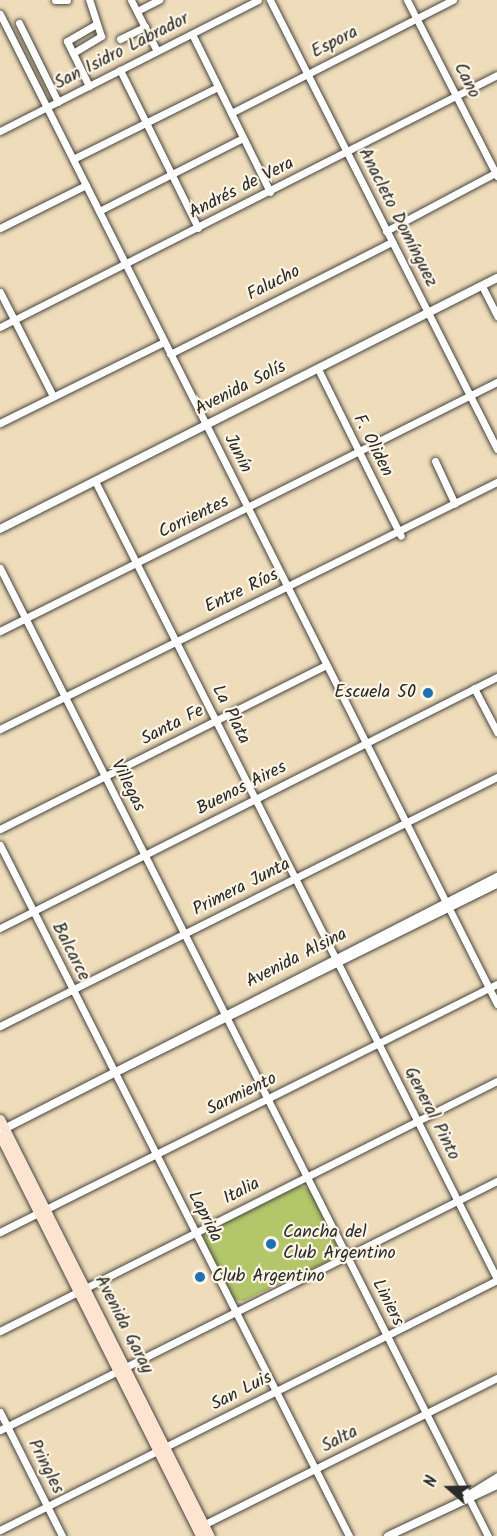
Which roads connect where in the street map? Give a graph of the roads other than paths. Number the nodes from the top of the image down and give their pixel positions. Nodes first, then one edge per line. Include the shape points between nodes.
1 (55, 0) edge
2 (67, 0) edge
3 (89, 0) edge
4 (131, 0) edge
5 (159, 0) edge
6 (258, 0) edge
7 (270, 0) edge
8 (407, 0) edge
9 (453, 0) edge
10 (137, 11) junction
11 (0, 14) edge
12 (416, 19) junction
13 (19, 23) dead end
14 (96, 24) junction
15 (145, 27) junction
16 (192, 34) junction
17 (120, 39) dead end
18 (157, 51) junction
19 (73, 53) junction
20 (120, 70) junction
21 (308, 74) junction
22 (497, 75) edge
23 (89, 86) junction
24 (218, 87) junction
25 (456, 94) junction
26 (58, 102) junction
27 (47, 108) junction
28 (231, 113) junction
29 (146, 123) junction
30 (0, 131) edge
31 (243, 138) junction
32 (347, 152) junction
33 (73, 159) junction
34 (171, 174) junction
35 (496, 174) edge
36 (86, 185) junction
37 (270, 192) junction
38 (99, 211) junction
39 (0, 228) edge
40 (198, 228) junction
41 (386, 231) junction
42 (392, 242) junction
43 (125, 264) junction
44 (497, 278) edge
45 (482, 286) junction
46 (0, 292) edge
47 (428, 313) junction
48 (497, 316) edge
49 (14, 320) junction
50 (0, 327) edge
51 (164, 342) junction
52 (170, 354) junction
53 (318, 369) junction
54 (497, 382) edge
55 (52, 394) junction
56 (470, 396) junction
57 (0, 423) edge
58 (206, 425) junction
59 (497, 448) edge
60 (359, 453) junction
61 (435, 460) dead end
62 (95, 481) junction
63 (497, 482) edge
64 (454, 504) junction
65 (248, 508) junction
66 (0, 530) edge
67 (400, 534) junction
68 (137, 563) junction
69 (0, 568) edge
70 (287, 587) junction
71 (26, 618) junction
72 (0, 631) edge
73 (176, 642) junction
74 (326, 665) junction
75 (497, 676) edge
76 (474, 688) junction
77 (65, 697) junction
78 (216, 721) junction
79 (0, 729) edge
80 (497, 732) edge
81 (367, 744) junction
82 (105, 776) junction
83 (497, 777) edge
84 (256, 799) junction
85 (406, 822) junction
86 (0, 829) edge
87 (0, 846) edge
88 (145, 855) junction
89 (497, 877) edge
90 (295, 878) junction
91 (497, 884) edge
92 (447, 906) junction
93 (33, 911) junction
94 (0, 928) edge
95 (184, 934) junction
96 (337, 961) junction
97 (497, 984) edge
98 (489, 988) junction
99 (72, 990) junction
100 (497, 1005) edge
101 (226, 1016) junction
102 (0, 1026) edge
103 (378, 1043) junction
104 (114, 1073) junction
105 (497, 1081) edge
106 (268, 1098) junction
107 (0, 1119) edge
108 (418, 1121) junction
109 (2, 1132) edge
110 (155, 1154) junction
111 (307, 1176) junction
112 (497, 1181) edge
113 (458, 1200) junction
114 (42, 1211) junction
115 (0, 1232) edge
116 (195, 1232) junction
117 (347, 1256) junction
118 (497, 1280) edge
119 (81, 1289) junction
120 (235, 1312) junction
121 (0, 1330) edge
122 (387, 1335) junction
123 (121, 1369) junction
124 (497, 1378) edge
125 (275, 1391) junction
126 (0, 1412) edge
127 (426, 1413) junction
128 (4, 1428) edge
129 (161, 1449) junction
130 (315, 1469) junction
131 (497, 1478) edge
132 (497, 1485) edge
133 (468, 1496) junction
134 (47, 1506) junction
135 (200, 1529) edge
136 (0, 1530) edge
137 (62, 1536) edge
138 (210, 1536) edge
139 (349, 1536) edge
140 (388, 1536) edge
141 (488, 1536) edge

1 - 2 street
3 - 14 street
4 - 10 street
5 - 10 street
6 - 16 street, San Isidro Labrador
7 - 21 street, Anacleto Domínguez
8 - 12 street, Cano
9 - 12 street, Espora
10 - 15 street
11 - 27 street, Junín
12 - 21 street, Espora
12 - 25 street, Cano
13 - 26 street
14 - 19 street via 100,38
14 - 19 street via 69,37
15 - 17 street
15 - 18 street
16 - 18 street, San Isidro Labrador
16 - 24 street
18 - 20 street, San Isidro Labrador
19 - 23 street
20 - 23 street, San Isidro Labrador
20 - 29 street
21 - 28 street, Espora
21 - 32 street, Anacleto Domínguez
22 - 25 street, Andrés de Vera
23 - 26 street, San Isidro Labrador
24 - 28 street
24 - 29 street
25 - 32 street, Andrés de Vera
25 - 35 street, Cano
26 - 27 street, San Isidro Labrador
27 - 30 street, San Isidro Labrador
27 - 33 street, Junín
28 - 31 street
29 - 33 street
29 - 34 street
31 - 34 street
31 - 37 street
32 - 37 street, Andrés de Vera
32 - 41 street, Anacleto Domínguez
33 - 36 street, Junín
34 - 38 street
34 - 40 street
35 - 41 street
36 - 38 street, Junín
36 - 39 street
37 - 40 street, Andrés de Vera
38 - 43 street, Junín
40 - 43 street, Andrés de Vera
41 - 42 street, Anacleto Domínguez
42 - 47 street, Anacleto Domínguez
42 - 52 street, Falucho
43 - 49 street, Andrés de Vera
43 - 51 street, Junín
44 - 45 street, Avenida Solís
45 - 47 street, Avenida Solís
45 - 48 street
46 - 49 street
47 - 53 street, Avenida Solís
47 - 56 street, Anacleto Domínguez
49 - 50 street, Andrés de Vera
49 - 55 street
51 - 52 street, Junín
51 - 55 street
52 - 58 street, Junín
53 - 58 street, Avenida Solís
53 - 60 street, F. Oliden
54 - 56 street, Corrientes
55 - 57 street
56 - 59 street, Anacleto Domínguez
56 - 60 street, Corrientes
58 - 62 street, Avenida Solís
58 - 65 street, Junín
60 - 65 street, Corrientes
60 - 67 street, F. Oliden
61 - 64 street
62 - 66 street, Avenida Solís
62 - 68 street, La Plata
63 - 64 street, Entre Ríos
64 - 67 street, Entre Ríos
65 - 68 street, Corrientes
65 - 70 street, Junín
67 - 70 street, Entre Ríos
68 - 71 street, Corrientes
68 - 73 street, La Plata
69 - 71 street, Villegas
70 - 73 street, Entre Ríos
70 - 74 street, Junín
71 - 72 street, Corrientes
71 - 77 street, Villegas
73 - 77 street, Entre Ríos
73 - 78 street, La Plata
74 - 78 street, Santa Fe
74 - 81 street, Junín
75 - 76 street, Buenos Aires
76 - 80 street
76 - 81 street, Buenos Aires
77 - 79 street, Entre Ríos
77 - 82 street, Villegas
78 - 82 street, Santa Fe
78 - 84 street, La Plata
81 - 84 street, Buenos Aires
81 - 85 street, Junín
82 - 86 street, Santa Fe
82 - 88 street, Villegas
83 - 85 street, Primera Junta
84 - 88 street, Buenos Aires
84 - 90 street, La Plata
85 - 90 street, Primera Junta
85 - 92 street, Junín
87 - 93 street, Balcarce
88 - 93 street, Buenos Aires
88 - 95 street, Villegas
89 - 92 street, Avenida Alsina
90 - 95 street, Primera Junta
90 - 96 street, La Plata
91 - 92 street, Avenida Alsina
92 - 96 street, Avenida Alsina
92 - 98 street, Junín
93 - 94 street, Buenos Aires
93 - 99 street, Balcarce
95 - 99 street, Primera Junta
95 - 101 street, Villegas
96 - 101 street, Avenida Alsina
96 - 103 street, General Pinto
97 - 98 street, Sarmiento
98 - 100 street, Junín
98 - 103 street, Sarmiento
99 - 102 street, Primera Junta
99 - 104 street, Balcarce
101 - 104 street, Avenida Alsina
101 - 106 street, Liniers
103 - 106 street, Sarmiento
103 - 108 street, General Pinto
104 - 109 street, Avenida Alsina
104 - 110 street, Laprida
105 - 108 street, Italia
106 - 110 street, Sarmiento
106 - 111 street, Liniers
107 - 109 main road, Avenida Garay
108 - 111 street, Italia
108 - 113 street, General Pinto
109 - 114 main road, Avenida Garay
110 - 114 street, Sarmiento
110 - 116 street, Laprida
111 - 116 street, Italia
111 - 117 street, Liniers
112 - 113 street
113 - 117 street
113 - 118 street, General Pinto
114 - 115 street, Sarmiento
114 - 119 main road, Avenida Garay
116 - 119 street, Italia
116 - 120 street, Laprida
117 - 120 street
117 - 122 street, Liniers
118 - 122 street, San Luis
119 - 121 street, Italia
119 - 123 main road, Avenida Garay
120 - 123 street
120 - 125 street, Laprida
122 - 125 street, San Luis
122 - 127 street, Liniers
123 - 128 street
123 - 129 main road, Avenida Garay
124 - 127 street, Salta
125 - 129 street, San Luis
125 - 130 street, Laprida
126 - 128 street, Pringles
127 - 130 street, Salta
127 - 133 street, Liniers
128 - 134 street, Pringles
129 - 134 street, San Luis
129 - 135 main road, Avenida Garay
130 - 135 street, Salta
130 - 139 street, Laprida
131 - 133 street
132 - 133 street
133 - 140 street
133 - 141 street, Liniers
134 - 136 street, San Luis
134 - 137 street, Pringles
135 - 138 main road, Avenida Garay

